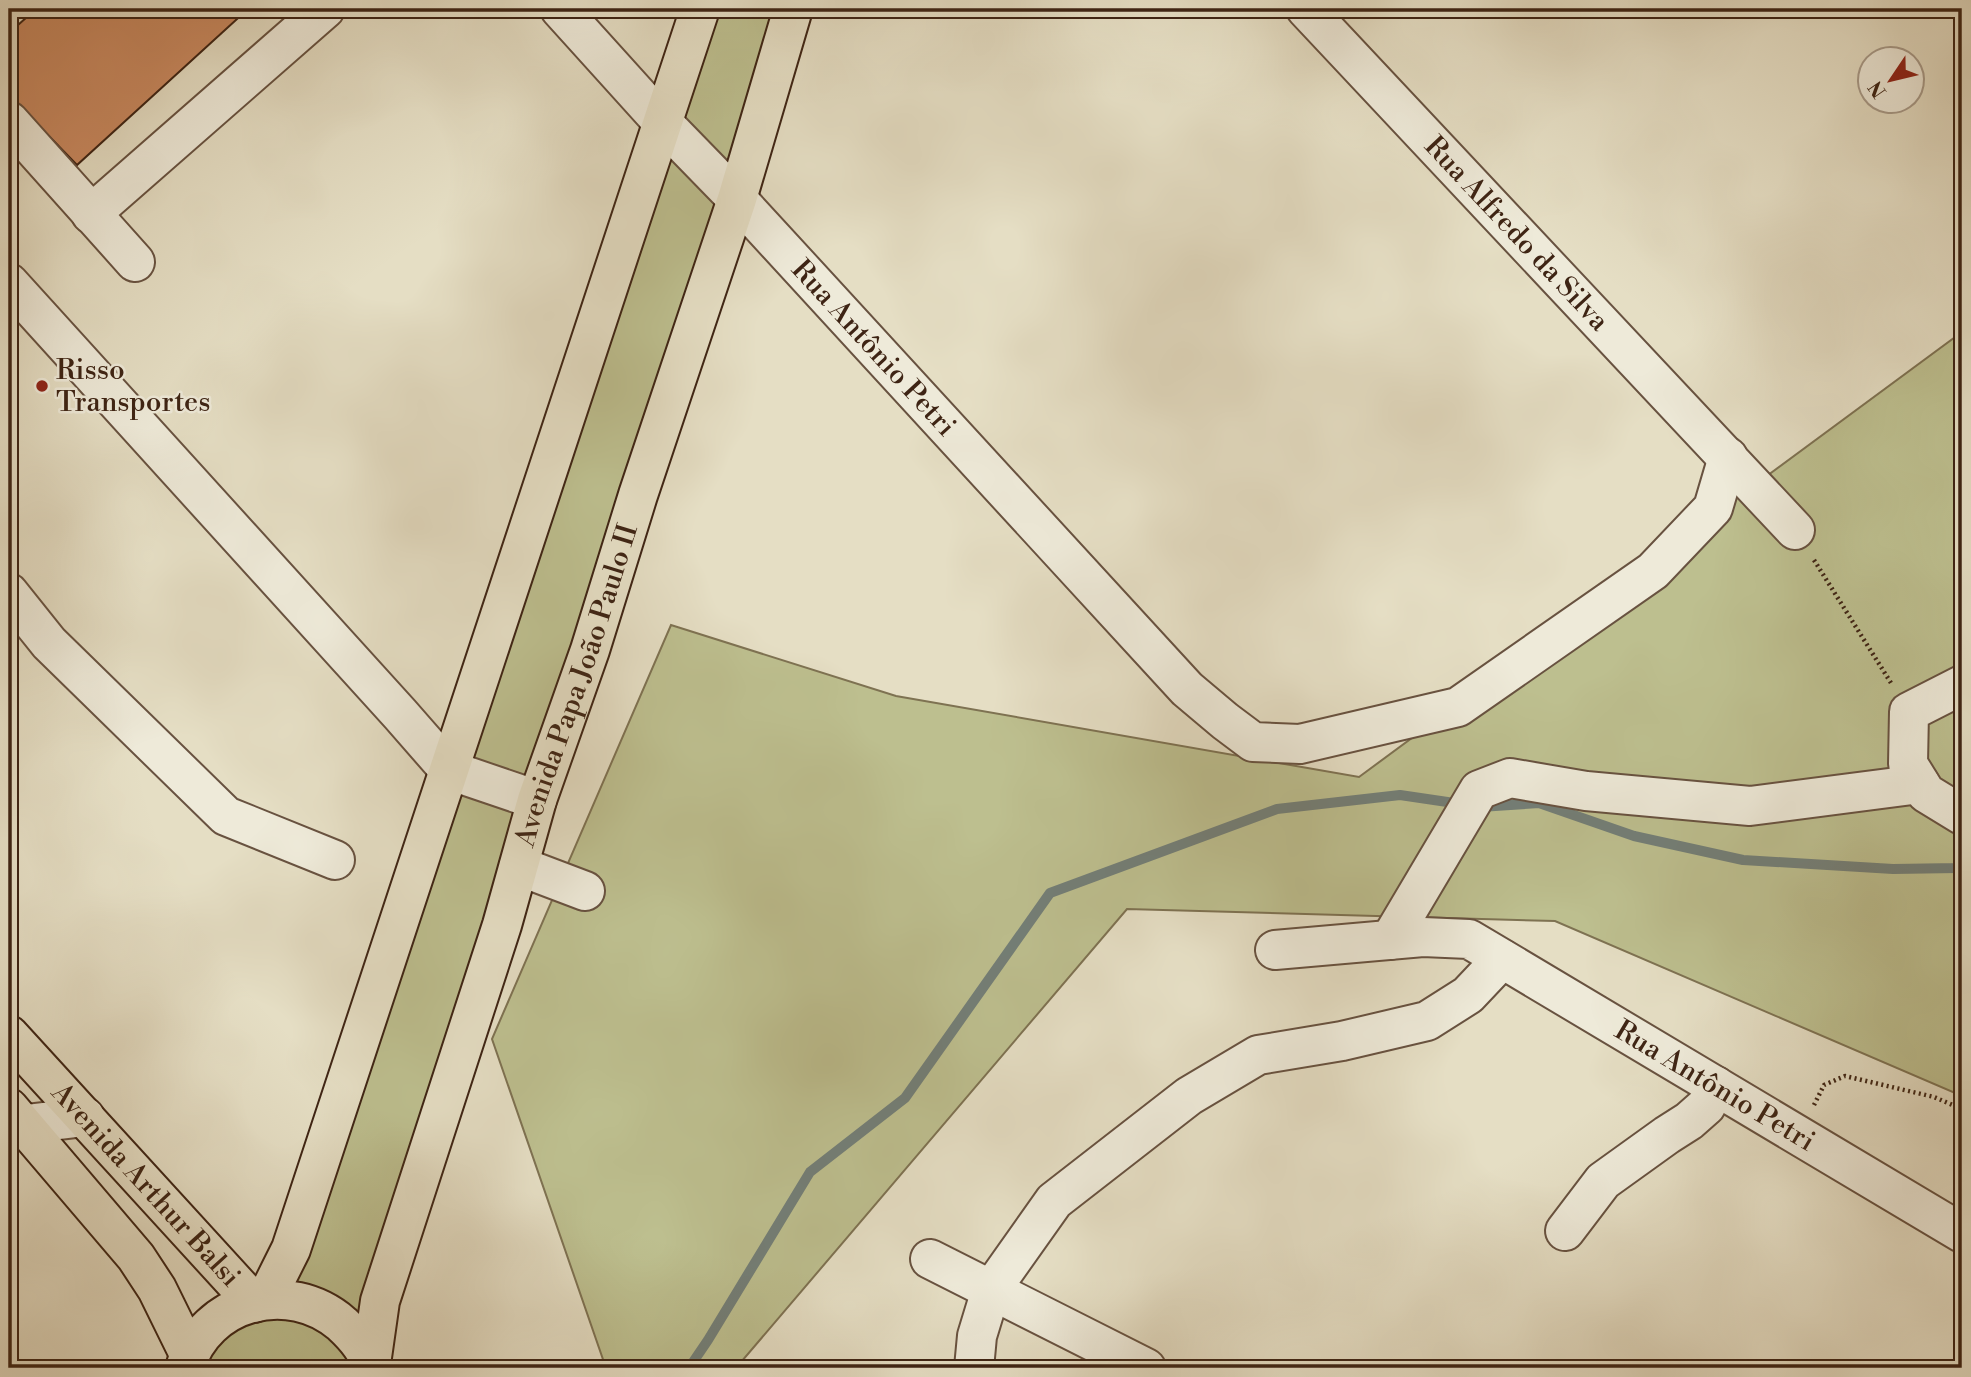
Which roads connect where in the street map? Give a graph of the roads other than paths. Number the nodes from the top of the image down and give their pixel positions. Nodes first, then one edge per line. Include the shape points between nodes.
1 (325, 9) edge
2 (560, 9) edge
3 (700, 9) edge
4 (793, 9) edge
5 (1306, 9) edge
6 (9, 121) edge
7 (663, 123) junction
8 (737, 199) junction
9 (91, 214) junction
10 (135, 262) dead end
11 (9, 283) edge
12 (1728, 457) junction
13 (1795, 530) road end
14 (9, 593) edge
15 (1962, 685) edge
16 (449, 770) junction
17 (1920, 784) junction
18 (537, 800) junction
19 (1962, 815) edge
20 (335, 860) dead end
21 (519, 866) junction
22 (584, 891) dead end
23 (1390, 940) junction
24 (1275, 950) dead end
25 (1502, 959) junction
26 (9, 1035) edge
27 (1716, 1086) junction
28 (85, 1118) junction
29 (14, 1120) edge
30 (1565, 1231) dead end
31 (1962, 1233) edge
32 (930, 1259) dead end
33 (991, 1290) junction
34 (260, 1301) junction
35 (187, 1361) edge
36 (372, 1366) edge
37 (974, 1368) edge
38 (1146, 1368) edge

1 - 9 street
2 - 7 street, Rua Antônio Petri
3 - 7 main road
4 - 8 main road, Avenida Papa João Paulo II
5 - 12 street, Rua Alfredo da Silva
6 - 9 street
7 - 8 street, Rua Antônio Petri
7 - 16 main road
8 - 12 street, Rua Antônio Petri via 1187,689 1253,742 1300,744 1458,707 1653,571 1713,508
8 - 18 main road, Avenida Papa João Paulo II
9 - 10 street
11 - 16 street
12 - 13 street, Rua Alfredo da Silva
14 - 20 street via 48,643 226,816
15 - 17 street via 1909,712 1908,764
16 - 18 street
16 - 34 main road via 291,1249
17 - 19 street via 1926,793
17 - 23 street via 1750,806 1586,791 1510,778 1479,790
18 - 21 main road, Avenida Papa João Paulo II
21 - 22 street
21 - 36 main road, Avenida Papa João Paulo II via 380,1301
23 - 24 street
23 - 25 street, Rua Antônio Petri via 1469,939
25 - 27 street, Rua Antônio Petri
25 - 33 street via 1468,995 1427,1021 1258,1055 1189,1096 1054,1201
26 - 28 main road, Avenida Arthur Balsi
27 - 30 street via 1706,1106 1689,1121 1603,1181
27 - 31 street, Rua Antônio Petri
28 - 29 street
28 - 34 main road, Avenida Arthur Balsi
29 - 35 main road, Avenida Arthur Balsi via 136,1256 157,1289
32 - 33 street
33 - 37 street via 977,1336
33 - 38 street
34 - 35 main road via 235,1308 208,1327
34 - 36 main road via 300,1301 330,1314 355,1335

